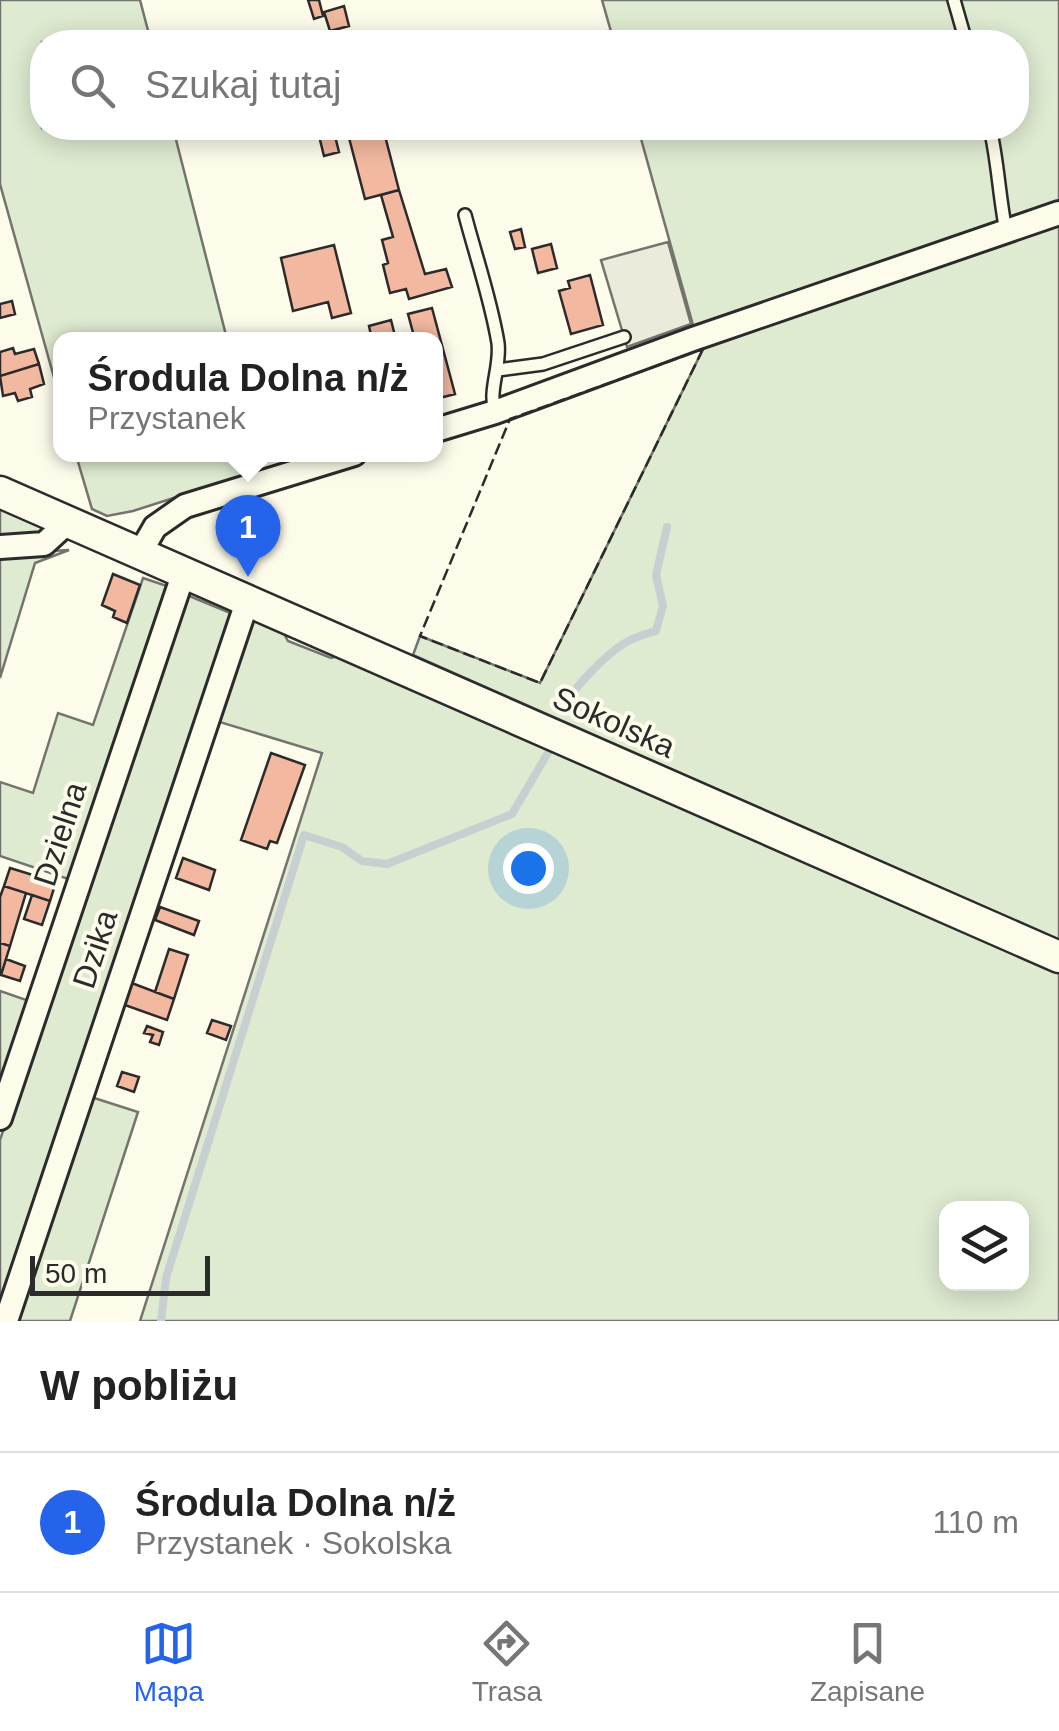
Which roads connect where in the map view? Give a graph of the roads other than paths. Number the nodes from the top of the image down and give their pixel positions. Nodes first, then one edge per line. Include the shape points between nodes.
1 (954, 0) edge
2 (963, 30) edge
3 (993, 140) edge
4 (1059, 213) edge
5 (465, 215) dead end
6 (1006, 231) junction
7 (624, 336) dead end
8 (498, 370) junction
9 (494, 412) junction
10 (443, 428) edge
11 (328, 462) edge
12 (0, 492) edge
13 (68, 522) junction
14 (0, 547) edge
15 (140, 552) junction
16 (184, 572) junction
17 (248, 599) junction
18 (1059, 957) edge
19 (0, 1118) edge
20 (6, 1321) edge

1 - 2 lane
3 - 6 lane
4 - 6 street
5 - 8 lane via 498,344
6 - 9 street
7 - 8 lane via 543,364
8 - 9 lane
9 - 10 street
11 - 15 street via 185,506 154,527
12 - 13 street, Sokolska
13 - 14 street via 44,544
13 - 15 street, Sokolska
15 - 16 street, Sokolska
16 - 17 street, Sokolska
16 - 19 street, Dzielna
17 - 18 street, Sokolska
17 - 20 street, Dzika

